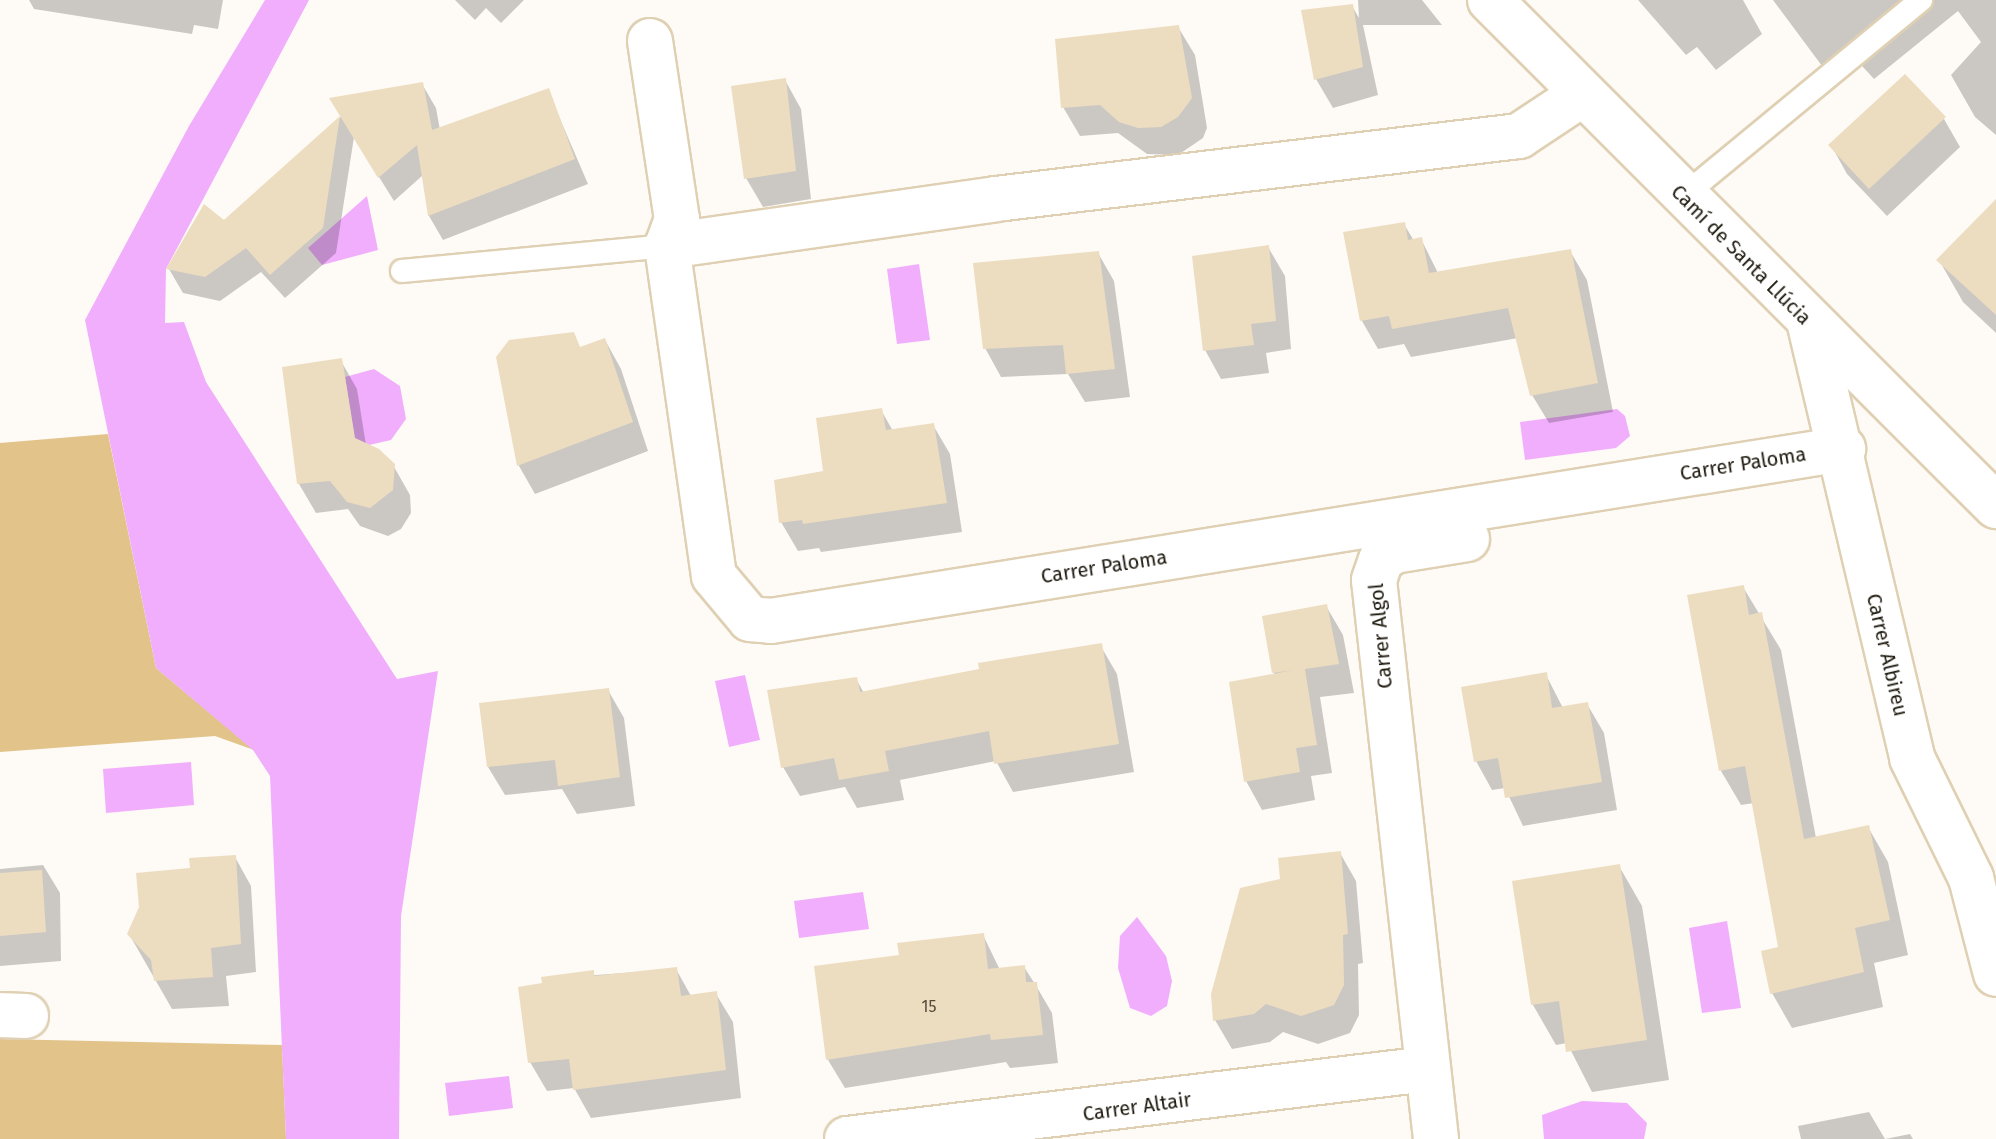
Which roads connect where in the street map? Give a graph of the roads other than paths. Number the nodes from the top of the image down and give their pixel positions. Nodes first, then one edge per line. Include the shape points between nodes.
1 (1490, 0) edge
2 (1921, 0) edge
3 (650, 41) dead end
4 (1581, 95) junction
5 (1682, 197) junction
6 (667, 246) junction
7 (402, 271) dead end
8 (1810, 325) junction
9 (1846, 463) junction
10 (1996, 506) edge
11 (1996, 974) edge
12 (1427, 1069) junction
13 (847, 1139) edge
14 (1436, 1139) edge

1 - 4 street, Camí de Santa Llúcia
2 - 5 lane
3 - 6 street, Carrer Paloma via 677,219
4 - 5 street, Camí de Santa Llúcia
4 - 6 street via 1519,136 996,199
5 - 8 street, Camí de Santa Llúcia
6 - 7 lane
6 - 9 street, Carrer Paloma via 714,576 750,619 771,621
8 - 9 street, Carrer Albireu
8 - 10 street, Camí de Santa Llúcia
9 - 11 street, Carrer Albireu via 1887,665 1912,758 1971,878
9 - 12 street, Carrer Algol via 1394,551 1381,560 1374,580
12 - 13 street, Carrer Altair
12 - 14 street, Carrer Algol

